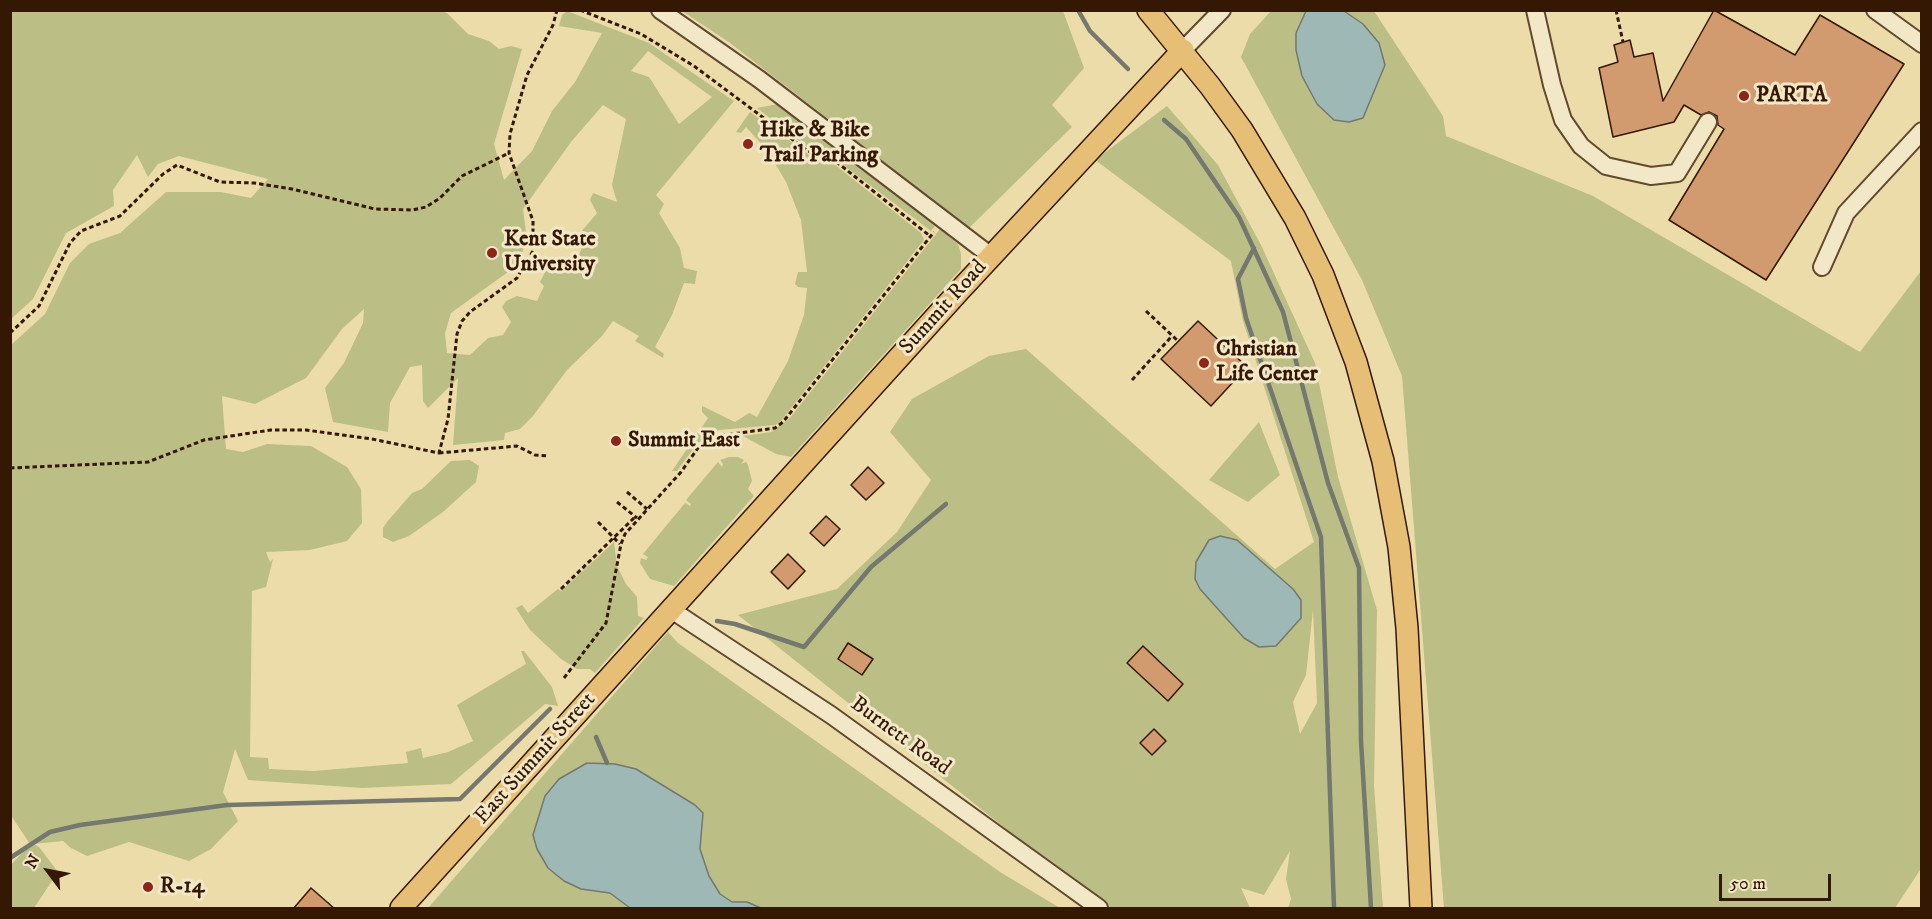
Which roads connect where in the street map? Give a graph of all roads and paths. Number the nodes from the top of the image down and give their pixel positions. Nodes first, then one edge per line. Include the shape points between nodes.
1 (557, 10) edge
2 (580, 10) edge
3 (660, 10) edge
4 (1148, 10) edge
5 (1222, 10) edge
6 (1536, 10) edge
7 (1616, 10) edge
8 (1875, 10) edge
9 (1623, 42) dead end
10 (1922, 44) edge
11 (1183, 50) junction
12 (1708, 122) dead end
13 (1922, 131) edge
14 (509, 153) junction
15 (943, 221) junction
16 (930, 236) junction
17 (991, 256) junction
18 (1822, 267) dead end
19 (1146, 311) dead end
20 (10, 333) edge
21 (1172, 336) junction
22 (1178, 341) dead end
23 (1132, 380) dead end
24 (439, 453) junction
25 (549, 456) dead end
26 (10, 468) edge
27 (627, 492) dead end
28 (617, 502) dead end
29 (647, 509) junction
30 (636, 518) junction
31 (598, 522) dead end
32 (614, 538) junction
33 (621, 544) junction
34 (561, 589) dead end
35 (670, 609) junction
36 (564, 678) dead end
37 (401, 909) edge
38 (1099, 909) edge
39 (1421, 909) edge

1 - 14 path via 527,75
2 - 16 path via 641,34 694,66 808,151 834,160
3 - 15 street via 759,79
4 - 11 main road
5 - 11 street, Summit Road
6 - 12 street via 1563,120 1581,146 1606,166 1651,176 1677,172
7 - 9 path
8 - 10 street
11 - 17 main road, Summit Road
11 - 39 main road via 1242,130 1295,218 1323,275 1356,362 1383,461 1399,547 1407,628
13 - 18 street via 1846,213
14 - 20 path via 462,176 440,198 413,210 375,209 292,189 220,182 177,165 120,216 81,231 70,243 39,306
14 - 24 path via 533,221 533,251 518,278 462,321 453,358 448,419
15 - 16 path
15 - 17 street
16 - 29 path via 783,422 775,428 711,438
17 - 35 main road, Summit Road
19 - 21 path
21 - 22 path
21 - 23 path
24 - 25 path via 517,446 535,455
24 - 26 path via 306,430 271,430 204,440 148,462
27 - 29 path
28 - 30 path
29 - 30 path
30 - 32 path
30 - 33 path
31 - 32 path
32 - 33 path
32 - 34 path
33 - 36 path via 606,623
35 - 37 main road, East Summit Street
35 - 38 street, Burnett Road via 831,715

